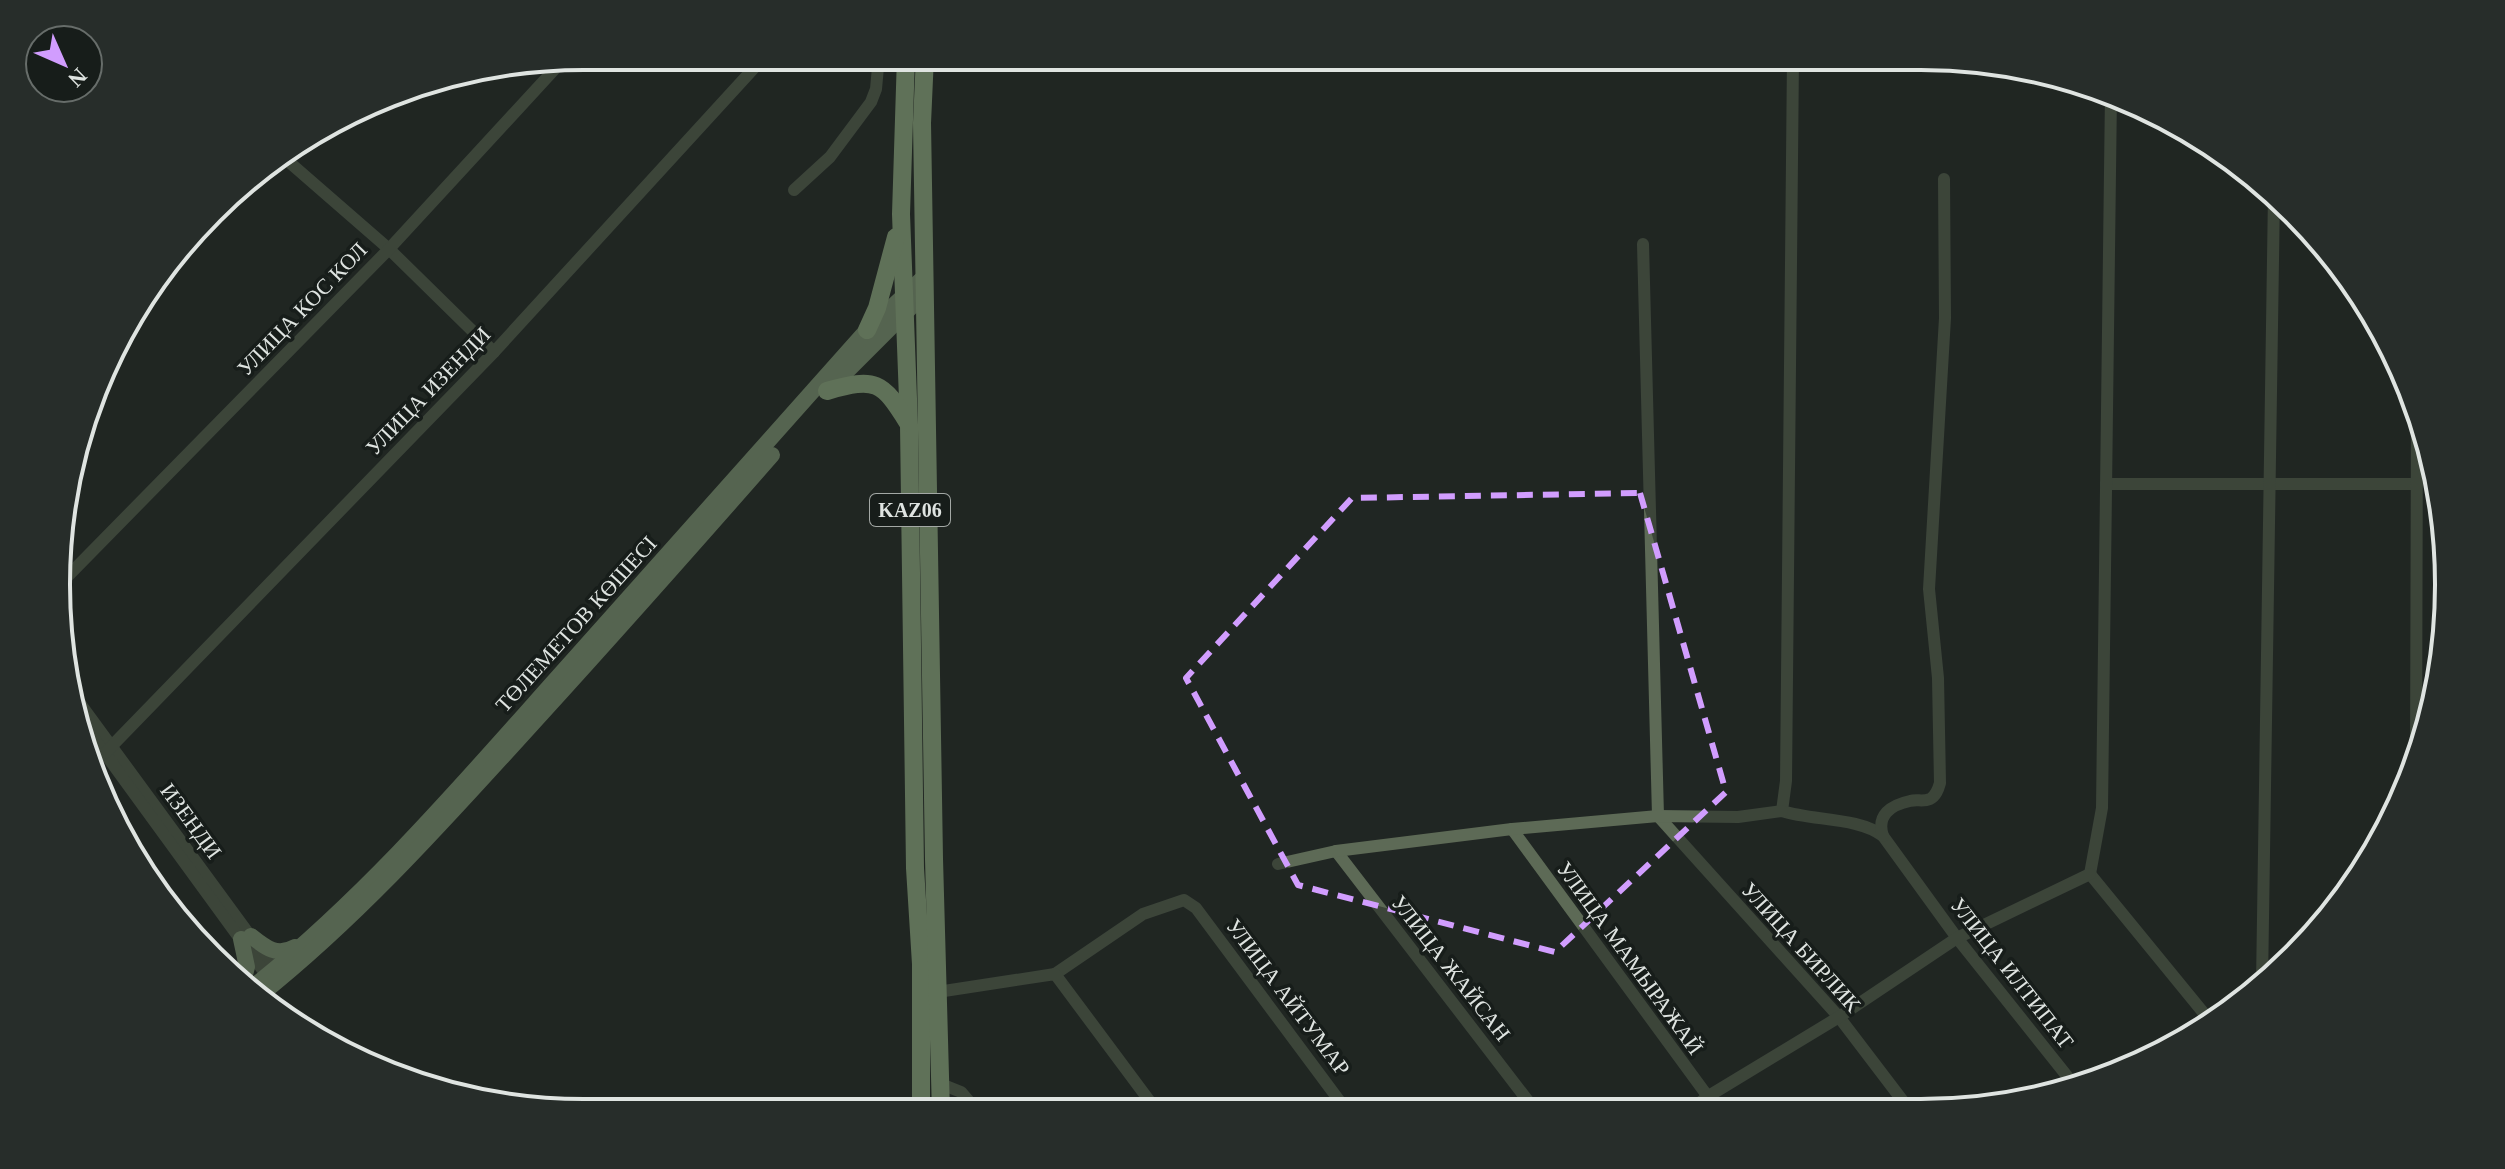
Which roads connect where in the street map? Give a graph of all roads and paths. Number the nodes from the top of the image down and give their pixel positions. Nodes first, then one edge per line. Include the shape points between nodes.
1 (752, 70) edge
2 (878, 70) edge
3 (901, 70) edge
4 (924, 70) edge
5 (1793, 70) edge
6 (553, 71) edge
7 (2111, 107) edge
8 (290, 163) edge
9 (1944, 179) dead end
10 (794, 190) dead end
11 (2274, 211) edge
12 (901, 214) junction
13 (1643, 244) dead end
14 (389, 249) junction
15 (924, 285) junction
16 (905, 301) junction
17 (867, 330) junction
18 (494, 352) junction
19 (827, 391) junction
20 (909, 425) junction
21 (2420, 463) edge
22 (2270, 483) junction
23 (2106, 484) junction
24 (2417, 484) junction
25 (70, 574) edge
26 (88, 718) edge
27 (2416, 721) edge
28 (92, 731) edge
29 (109, 750) junction
30 (1782, 811) junction
31 (1658, 816) junction
32 (1512, 829) junction
33 (1883, 836) junction
34 (1336, 851) junction
35 (1278, 864) dead end
36 (2090, 874) junction
37 (310, 937) junction
38 (246, 938) junction
39 (1957, 938) junction
40 (2262, 969) edge
41 (246, 972) edge
42 (1055, 974) junction
43 (274, 977) junction
44 (260, 984) edge
45 (265, 988) edge
46 (930, 993) junction
47 (2204, 1013) edge
48 (1839, 1017) junction
49 (2068, 1077) edge
50 (941, 1084) junction
51 (1707, 1097) junction
52 (922, 1099) edge
53 (941, 1099) edge
54 (967, 1099) edge
55 (1148, 1099) edge
56 (1338, 1099) edge
57 (1527, 1099) edge
58 (1704, 1099) edge
59 (1901, 1099) edge

1 - 18 street, УЛИЦА ИЗЕНДИ
2 - 10 street via 871,102 830,157
3 - 12 highway, KАZ06
4 - 15 highway, KАZ06
5 - 30 street
6 - 14 street, УЛИЦА КОС КОЛ
7 - 23 street
8 - 14 street
9 - 33 street via 1945,318 1929,589 1940,783 1932,798 1896,805 1882,816
11 - 22 street
12 - 16 highway, KАZ06
12 - 17 highway
13 - 31 street
14 - 18 street
14 - 25 street, УЛИЦА КОС КОЛ
15 - 16 main road, ТӨЛЕМЕТОВ КӨШЕСІ
15 - 46 highway, KАZ06 via 934,859
16 - 17 main road, ТӨЛЕМЕТОВ КӨШЕСІ
16 - 19 main road, ТӨЛЕМЕТОВ КӨШЕСІ
16 - 20 highway, KАZ06
17 - 37 main road, ТӨЛЕМЕТОВ КӨШЕСІ via 490,754
18 - 29 street, УЛИЦА ИЗЕНДИ
19 - 20 highway via 870,383 892,398
19 - 43 main road, ТӨЛЕМЕТОВ КӨШЕСІ via 422,845 360,907
20 - 46 highway, KАZ06 via 915,868
21 - 24 street
22 - 23 street
22 - 24 street
22 - 40 street
23 - 36 street via 2102,808
24 - 27 street
26 - 29 street, ИЗЕНДИ
28 - 29 street, ИЗЕНДИ
29 - 38 street, ИЗЕНДИ
30 - 31 street via 1738,817
30 - 33 street via 1870,827
31 - 32 street
31 - 48 street, УЛИЦА БИРЛИК
32 - 34 street
32 - 51 street, УЛИЦА МАМЫРАЖАЙ
33 - 39 street, УЛИЦА ИЛТИПАТ
34 - 35 street
34 - 57 street, УЛИЦА ЖАЙСАН
36 - 39 street
36 - 47 street
37 - 38 main road via 285,953
37 - 43 main road, ТӨЛЕМЕТОВ КӨШЕСІ
38 - 41 main road
38 - 43 street, ИЗЕНДИ
39 - 48 street
39 - 49 street, УЛИЦА ИЛТИПАТ
42 - 46 street
42 - 55 street
42 - 56 street, УЛИЦА АЙТУМАР via 1143,914 1184,900 1196,908
43 - 44 main road, ТӨЛЕМЕТОВ КӨШЕСІ
43 - 45 main road, ТӨЛЕМЕТОВ КӨШЕСІ
46 - 50 highway, KАZ06
46 - 52 highway, KАZ06
48 - 51 street
48 - 59 street, УЛИЦА БИРЛИК
50 - 53 highway, KАZ06
50 - 54 street
51 - 58 street

